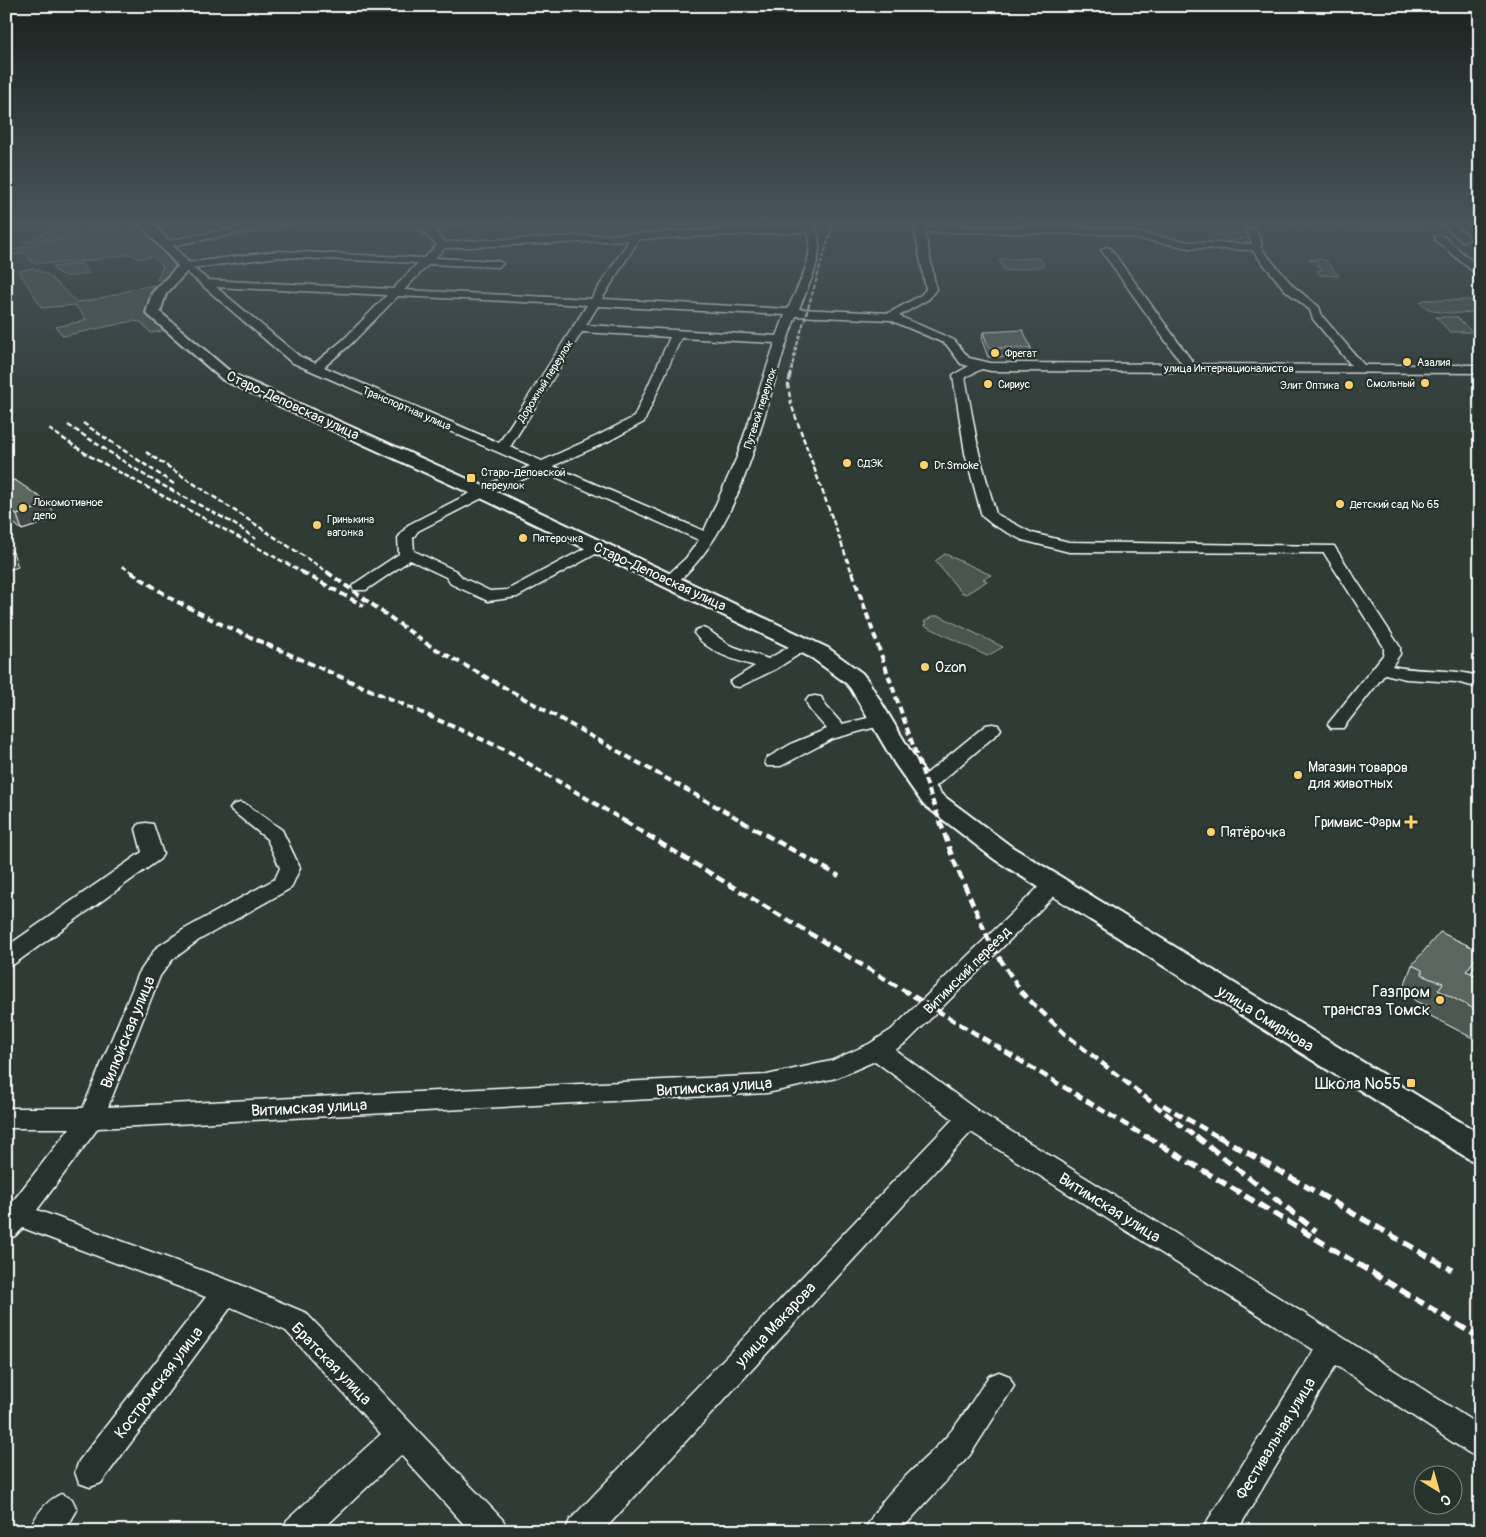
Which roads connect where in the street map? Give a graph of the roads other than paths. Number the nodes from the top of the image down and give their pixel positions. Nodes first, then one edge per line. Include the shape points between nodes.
1 (160, 293) edge
2 (215, 293) edge
3 (397, 293) edge
4 (411, 293) edge
5 (600, 293) edge
6 (799, 293) edge
7 (928, 293) edge
8 (1137, 293) edge
9 (1295, 293) edge
10 (593, 303) junction
11 (791, 314) junction
12 (892, 317) junction
13 (578, 328) junction
14 (677, 334) junction
15 (782, 340) junction
16 (978, 366) junction
17 (314, 368) junction
18 (1191, 368) junction
19 (1361, 369) junction
20 (1480, 369) edge
21 (502, 449) junction
22 (541, 466) junction
23 (482, 492) junction
24 (708, 538) junction
25 (598, 547) junction
26 (1069, 547) joint
27 (407, 552) junction
28 (669, 581) junction
29 (360, 588) dead end
30 (702, 633) dead end
31 (804, 646) junction
32 (770, 665) junction
33 (1381, 668) junction
34 (740, 682) dead end
35 (1480, 683) edge
36 (815, 701) dead end
37 (881, 720) junction
38 (1337, 724) dead end
39 (992, 729) dead end
40 (838, 730) junction
41 (774, 762) dead end
42 (925, 789) junction
43 (240, 809) dead end
44 (146, 829) dead end
45 (1053, 885) junction
46 (6, 958) edge
47 (877, 1050) junction
48 (6, 1118) edge
49 (92, 1118) junction
50 (969, 1118) junction
51 (1480, 1150) edge
52 (13, 1222) edge
53 (226, 1292) junction
54 (1332, 1346) junction
55 (999, 1386) dead end
56 (401, 1435) junction
57 (1480, 1443) edge
58 (90, 1472) dead end
59 (298, 1531) edge
60 (492, 1531) edge
61 (581, 1531) edge
62 (881, 1531) edge
63 (1219, 1531) edge

1 - 23 main road, Старо-Деповская улица via 153,304 153,313 228,377
2 - 17 street, Транспортная улица via 281,349
3 - 17 street via 347,342
4 - 10 street
5 - 10 street, Дорожный переулок
6 - 11 street, Путевой переулок
7 - 12 street
8 - 18 street
9 - 19 street via 1315,309 1317,317
10 - 11 street
10 - 13 street, Дорожный переулок
11 - 12 street
11 - 15 street, Путевой переулок
12 - 16 street via 950,342 966,361
13 - 14 street
13 - 21 street, Дорожный переулок
14 - 15 street
14 - 22 street via 638,419
15 - 24 street, Путевой переулок via 747,450
16 - 18 street, улица Интернационалистов
16 - 26 street via 959,375 972,453 989,516 1025,537
17 - 21 street, Транспортная улица
18 - 19 street, улица Интернационалистов
19 - 20 street, улица Интернационалистов
21 - 22 street, Транспортная улица
22 - 23 street
22 - 24 street, Транспортная улица
23 - 25 main road, Старо-Деповская улица
23 - 27 street via 413,528 405,538
24 - 28 street, Путевой переулок via 696,558
25 - 27 street via 511,594 488,596
25 - 28 main road, Старо-Деповская улица
26 - 33 street via 1328,549 1392,647 1392,654
27 - 29 street
28 - 31 main road, Старо-Деповская улица
30 - 32 street via 727,650
31 - 32 street
31 - 37 main road, Старо-Деповская улица via 820,653 854,678
32 - 34 street
33 - 35 street via 1397,674 1466,677
33 - 38 street
36 - 40 street
37 - 40 street
37 - 42 main road, Старо-Деповская улица
39 - 42 street via 927,783
40 - 41 street via 815,738
42 - 45 main road, Старо-Деповская улица via 932,799 956,818
43 - 49 street, Вилюйская улица via 275,835 290,868 284,883 191,935 164,954 150,973
44 - 46 street via 153,854
45 - 47 street, Витимский переезд via 900,1036
45 - 51 main road, улица Смирнова
47 - 49 street, Витимская улица via 836,1069 768,1084
47 - 50 street, Витимская улица
48 - 49 street, Витимская улица
49 - 52 street, Вилюйская улица
50 - 54 street, Витимская улица
50 - 61 street, улица Макарова
52 - 53 street, Братская улица
53 - 56 street, Братская улица via 296,1322
53 - 58 street, Костромская улица
54 - 57 street, Витимская улица
54 - 63 street, Фестивальная улица
55 - 62 street via 959,1445 897,1509
56 - 59 street
56 - 60 street, Братская улица

